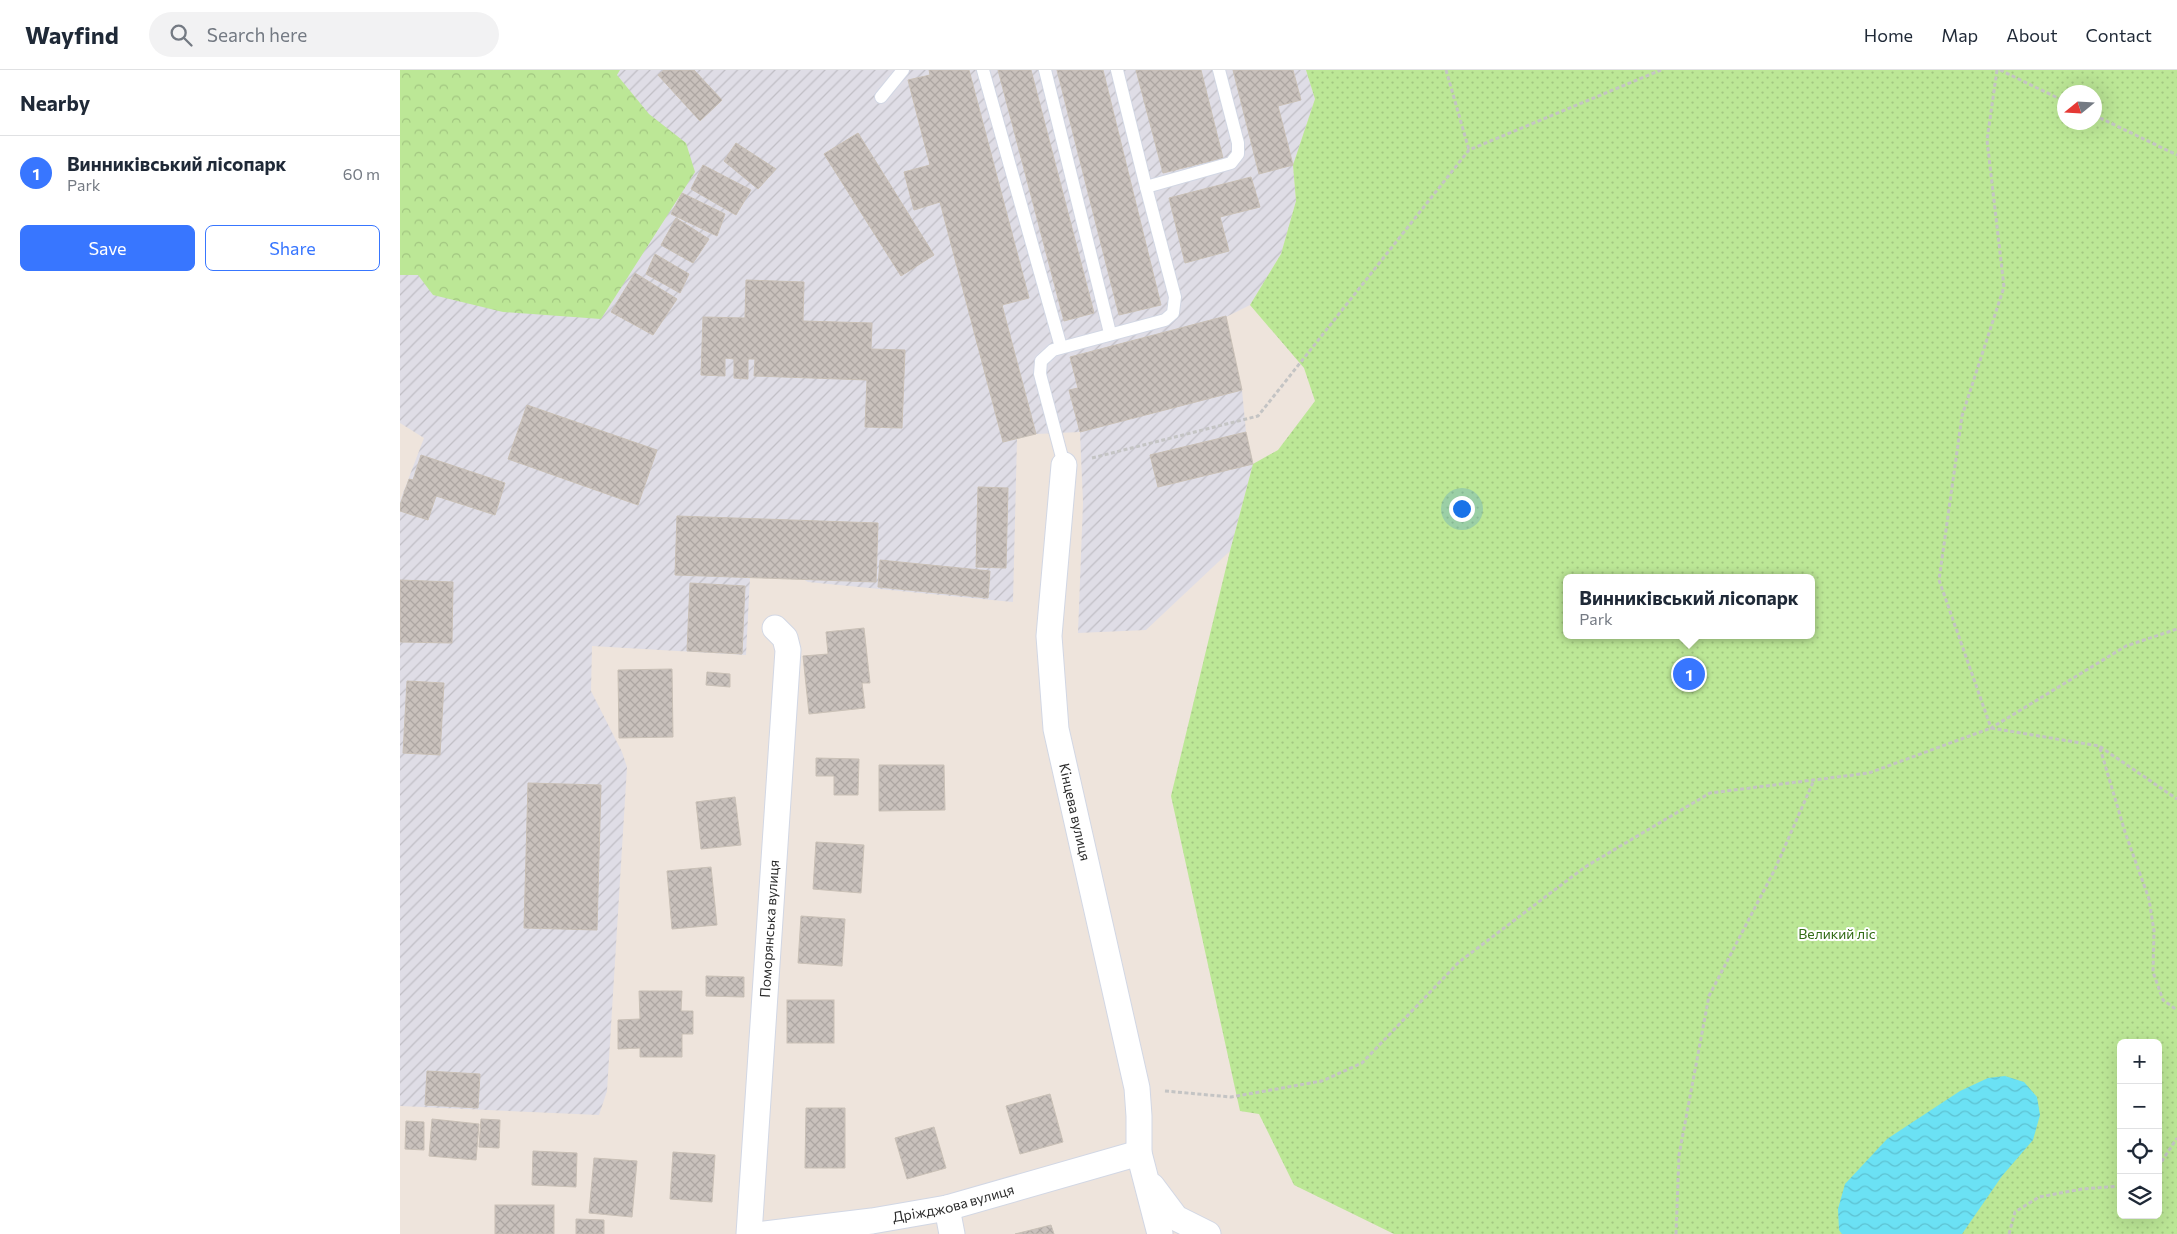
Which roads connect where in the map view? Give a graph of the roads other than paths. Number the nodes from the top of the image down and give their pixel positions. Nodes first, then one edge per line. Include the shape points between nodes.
1 (903, 70) edge
2 (983, 70) edge
3 (1045, 70) edge
4 (1117, 70) edge
5 (1220, 70) edge
6 (881, 97) dead end
7 (1146, 187) junction
8 (1110, 334) junction
9 (1061, 347) junction
10 (1064, 466) joint
11 (776, 628) dead end
12 (1139, 1153) junction
13 (947, 1208) junction
14 (749, 1234) edge
15 (765, 1234) edge
16 (952, 1234) edge
17 (1160, 1234) edge
18 (1208, 1234) edge

1 - 6 lane
2 - 9 lane
3 - 8 lane
4 - 7 lane
5 - 7 lane via 1238,154 1231,163
7 - 8 lane via 1175,297 1173,313 1165,320
8 - 9 lane
9 - 10 lane via 1042,361 1040,374
10 - 12 street, Кінцева вулиця via 1049,636 1056,729 1137,1088
11 - 14 street, Поморянська вулиця via 785,638 788,650
12 - 13 street, Дріжджова вулиця
12 - 17 street, Кінцева вулиця
12 - 18 street, Кінцева вулиця via 1154,1191 1176,1218
13 - 15 street, Дріжджова вулиця
13 - 16 street

